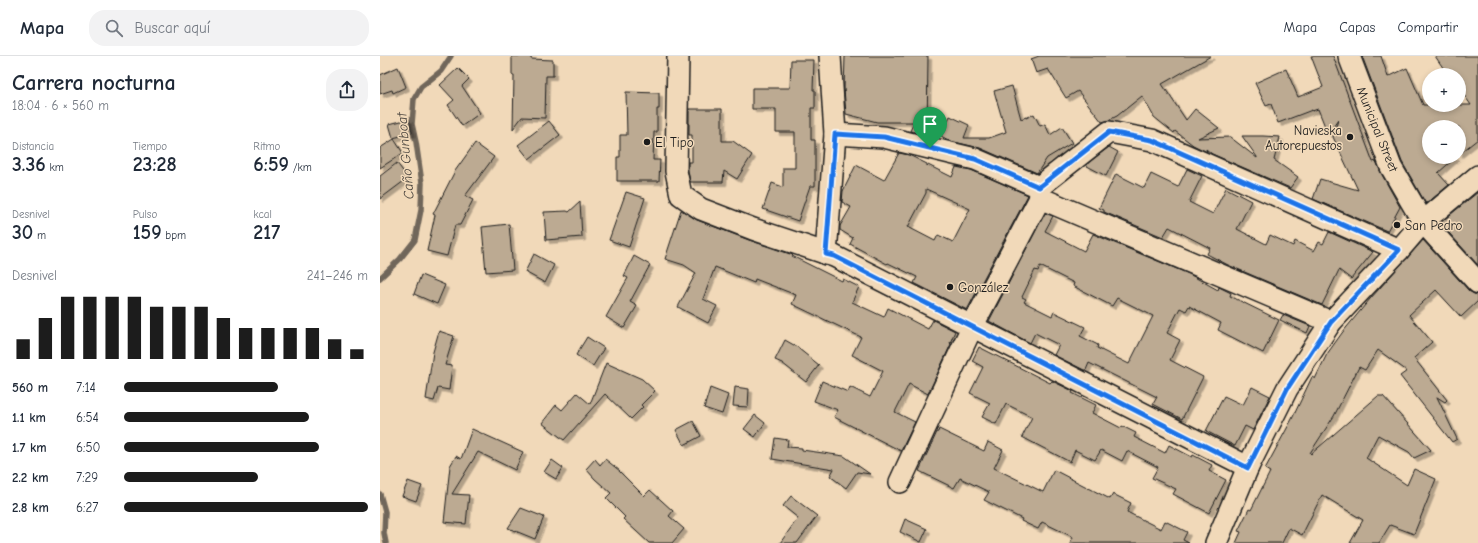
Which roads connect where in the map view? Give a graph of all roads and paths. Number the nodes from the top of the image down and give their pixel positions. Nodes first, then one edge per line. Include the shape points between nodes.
1 (678, 56) edge
2 (830, 56) edge
3 (1349, 56) edge
4 (835, 134) junction
5 (1478, 176) edge
6 (1040, 192) junction
7 (1422, 222) junction
8 (1399, 250) junction
9 (826, 254) junction
10 (1478, 283) edge
11 (1331, 322) junction
12 (972, 327) junction
13 (1248, 468) junction
14 (900, 482) dead end
15 (1216, 543) edge

1 - 9 street via 676,171 681,195 701,209
2 - 4 street
3 - 7 street, Municipal Street via 1391,167
4 - 6 street via 884,137 975,159
4 - 9 street
5 - 7 street
6 - 8 street via 1109,132 1152,140
6 - 11 street
6 - 12 street
7 - 8 street
7 - 10 street, Municipal Street
8 - 11 street
9 - 12 street
11 - 13 street via 1287,389
12 - 13 street
12 - 14 street
13 - 15 street

